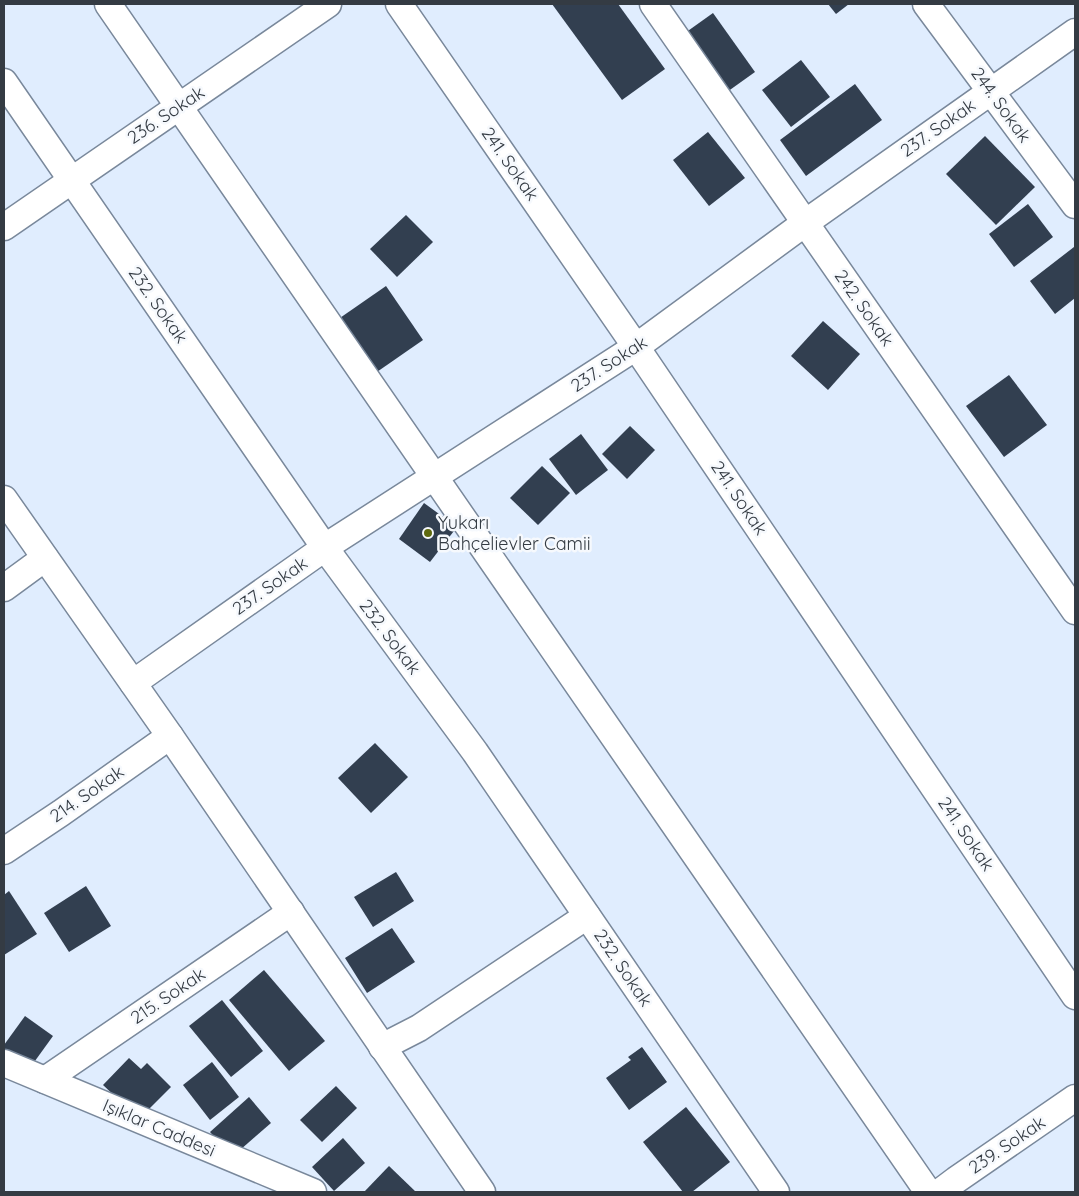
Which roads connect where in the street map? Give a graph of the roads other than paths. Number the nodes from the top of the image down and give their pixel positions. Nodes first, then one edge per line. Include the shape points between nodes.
1 (108, 4) edge
2 (328, 4) edge
3 (399, 4) edge
4 (653, 4) edge
5 (926, 4) edge
6 (1075, 32) edge
7 (4, 82) edge
8 (991, 91) junction
9 (179, 106) junction
10 (72, 180) junction
11 (1075, 205) edge
12 (805, 223) junction
13 (4, 227) edge
14 (636, 347) junction
15 (434, 476) junction
16 (4, 498) edge
17 (324, 548) junction
18 (45, 558) junction
19 (4, 588) edge
20 (1075, 611) edge
21 (133, 682) junction
22 (170, 736) junction
23 (4, 851) edge
24 (291, 912) junction
25 (587, 916) junction
26 (1075, 996) edge
27 (382, 1047) junction
28 (4, 1063) edge
29 (45, 1080) junction
30 (1075, 1098) edge
31 (276, 1185) edge
32 (313, 1192) edge
33 (482, 1192) edge
34 (776, 1192) edge
35 (928, 1192) edge
36 (940, 1192) edge

1 - 9 street
2 - 9 street, 236. Sokak
3 - 14 street, 241. Sokak
4 - 12 street, 242. Sokak
5 - 8 street, 244. Sokak
6 - 8 street, 237. Sokak
7 - 10 street, 232. Sokak
8 - 11 street, 244. Sokak
8 - 12 street, 237. Sokak
9 - 10 street, 236. Sokak
9 - 15 street
10 - 13 street, 236. Sokak
10 - 17 street, 232. Sokak
12 - 14 street, 237. Sokak
12 - 20 street, 242. Sokak
14 - 15 street, 237. Sokak
14 - 26 street, 241. Sokak
15 - 17 street, 237. Sokak
15 - 35 street
16 - 18 street
17 - 21 street, 237. Sokak
17 - 25 street, 232. Sokak via 475,752
18 - 19 street
18 - 21 street
21 - 22 street
22 - 23 street, 214. Sokak
22 - 24 street
24 - 27 street
24 - 29 street, 215. Sokak
25 - 27 street via 419,1028
25 - 34 street, 232. Sokak
27 - 33 street
28 - 29 street, Işıklar Caddesi
29 - 31 street, Işıklar Caddesi
30 - 36 street, 239. Sokak
31 - 32 street, Işıklar Caddesi

